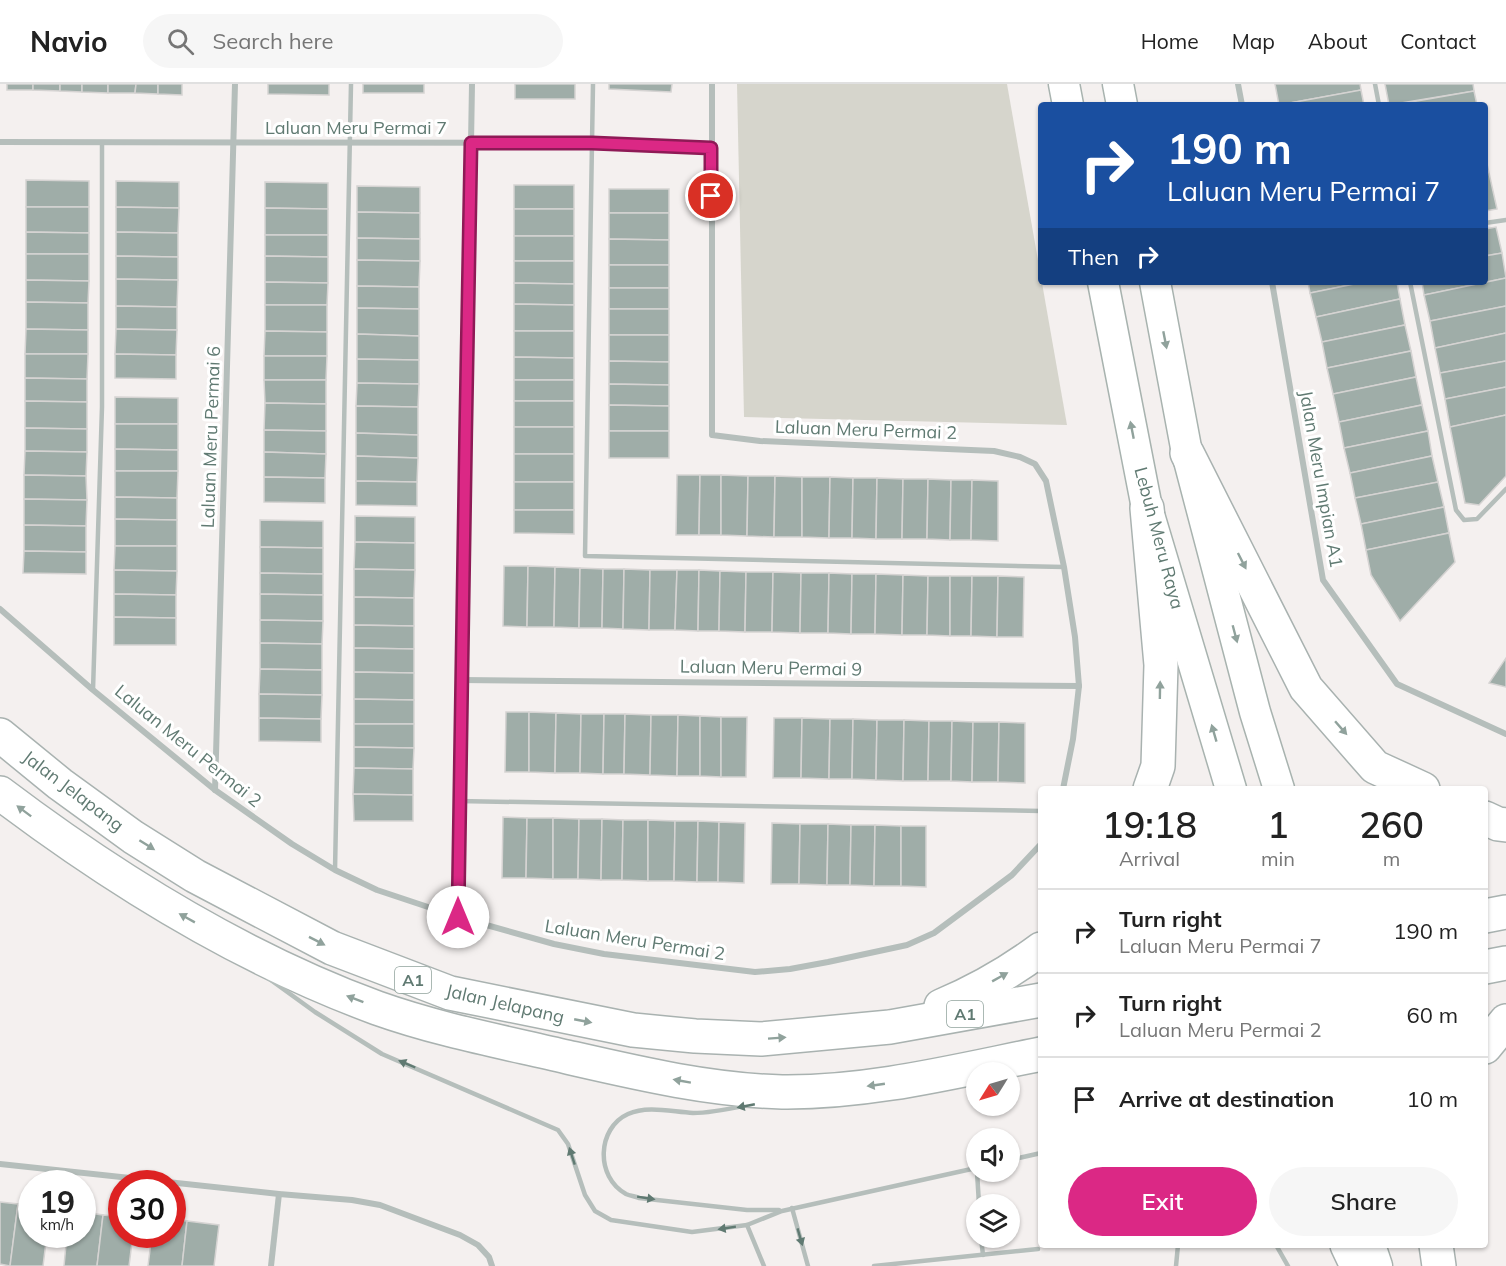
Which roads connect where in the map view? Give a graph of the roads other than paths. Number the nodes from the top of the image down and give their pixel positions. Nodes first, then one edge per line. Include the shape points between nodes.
1 (236, 84) edge
2 (351, 84) edge
3 (472, 84) edge
4 (593, 84) edge
5 (712, 84) edge
6 (1064, 84) edge
7 (1118, 84) edge
8 (1238, 84) edge
9 (1375, 84) edge
10 (1067, 102) edge
11 (1121, 102) edge
12 (1241, 102) edge
13 (1378, 102) edge
14 (0, 142) edge
15 (102, 143) junction
16 (234, 143) junction
17 (350, 143) junction
18 (471, 143) junction
19 (592, 143) junction
20 (711, 148) junction
21 (1506, 220) edge
22 (1488, 223) edge
23 (1104, 285) edge
24 (1156, 285) edge
25 (1273, 285) edge
26 (1411, 285) edge
27 (1186, 453) junction
28 (1506, 489) edge
29 (1147, 508) junction
30 (1064, 567) junction
31 (0, 609) edge
32 (462, 680) junction
33 (1079, 686) junction
34 (93, 690) junction
35 (1506, 734) edge
36 (0, 735) edge
37 (1064, 786) edge
38 (1151, 786) edge
39 (1230, 786) edge
40 (1278, 786) edge
41 (1416, 786) edge
42 (215, 790) junction
43 (0, 793) edge
44 (458, 801) junction
45 (1038, 811) edge
46 (1488, 819) edge
47 (1506, 825) edge
48 (1038, 847) edge
49 (335, 870) junction
50 (1506, 912) edge
51 (1488, 915) edge
52 (458, 917) junction
53 (1038, 951) edge
54 (1506, 963) edge
55 (1488, 966) edge
56 (262, 972) dead end
57 (1038, 1001) edge
58 (1506, 1021) edge
59 (890, 1028) junction
60 (1488, 1043) edge
61 (1038, 1055) edge
62 (928, 1077) junction
63 (966, 1077) edge
64 (1020, 1077) edge
65 (1038, 1077) edge
66 (824, 1091) junction
67 (778, 1100) dead end
68 (754, 1104) dead end
69 (1038, 1154) edge
70 (1020, 1158) edge
71 (0, 1164) edge
72 (966, 1172) edge
73 (279, 1194) junction
74 (792, 1208) junction
75 (782, 1210) junction
76 (747, 1225) junction
77 (982, 1248) edge
78 (1178, 1248) edge
79 (1278, 1248) edge
80 (1348, 1248) edge
81 (1371, 1248) edge
82 (1421, 1248) edge
83 (1436, 1248) edge
84 (1038, 1250) dead end
85 (983, 1255) junction
86 (271, 1266) edge
87 (492, 1266) edge
88 (764, 1266) edge
89 (808, 1266) edge
90 (874, 1266) edge
91 (1176, 1266) edge
92 (1288, 1266) edge
93 (1357, 1266) edge
94 (1377, 1266) edge
95 (1427, 1266) edge
96 (1438, 1266) edge

1 - 16 street, Laluan Meru Permai 6
2 - 17 lane
3 - 18 street
4 - 19 lane
5 - 20 street, Laluan Meru Permai 2
6 - 10 main road
7 - 11 main road
8 - 12 street
9 - 13 lane
14 - 15 street, Laluan Meru Permai 7
15 - 16 street, Laluan Meru Permai 7
15 - 34 lane via 102,407
16 - 17 street, Laluan Meru Permai 7
16 - 42 street, Laluan Meru Permai 6
17 - 18 street, Laluan Meru Permai 7
17 - 49 lane
18 - 19 street, Laluan Meru Permai 7
18 - 32 street
19 - 20 street, Laluan Meru Permai 7
19 - 30 lane via 585,556
20 - 30 street, Laluan Meru Permai 2 via 712,435 760,441 994,451 1020,457 1035,464 1046,481
21 - 22 lane
29 -> 23 main road, Lebuh Meru Raya
24 -> 27 main road
25 - 35 street, Jalan Meru Impian A1 via 1323,580 1397,684
26 - 28 lane via 1456,510 1464,520 1477,519
27 -> 40 main road
27 -> 41 main road via 1306,688 1375,767
38 -> 29 main road via 1158,766 1161,665
39 -> 29 main road, Lebuh Meru Raya
30 - 33 street, Laluan Meru Permai 2
31 - 34 street, Laluan Meru Permai 2
32 - 33 street, Laluan Meru Permai 9
32 - 44 street
33 - 37 street, Laluan Meru Permai 2
34 - 42 street, Laluan Meru Permai 2
36 -> 59 main road, Jalan Jelapang / A1 via 133,837 195,876 332,948 450,993 633,1030 694,1036 761,1039
42 - 49 street, Laluan Meru Permai 2
66 -> 43 main road, Jalan Jelapang / A1 via 782,1092 691,1083 441,1028 380,1009 236,948 109,870
44 - 45 lane
44 - 52 street
46 - 47 main road
48 - 52 street, Laluan Meru Permai 2 via 1012,875 934,933 907,945 790,969 755,972 604,954
49 - 52 street, Laluan Meru Permai 2 via 377,890
50 - 51 main road
59 -> 53 main road via 968,995
54 - 55 main road
76 -> 56 lane via 692,1232 611,1220 596,1211 585,1195 568,1144 558,1130 382,1054 315,1012
57 - 59 main road, Jalan Jelapang / A1
58 - 60 main road
61 - 62 main road, Jalan Jelapang / A1
62 - 63 main road
62 -> 66 main road, Jalan Jelapang / A1
64 - 65 main road
66 - 67 lane
68 -> 75 lane via 706,1112 654,1109 628,1114 608,1132 603,1156 616,1185 639,1198
69 - 70 lane
71 - 73 street
72 - 74 lane
73 - 86 street
73 - 87 street via 380,1204 460,1235 478,1245
74 - 75 lane
74 -> 89 lane
75 - 76 lane
76 - 88 lane
77 - 85 lane
78 - 91 lane
79 - 92 lane
80 - 93 main road
81 - 94 main road
82 - 95 main road
83 - 96 main road
84 - 85 lane
85 - 90 lane

